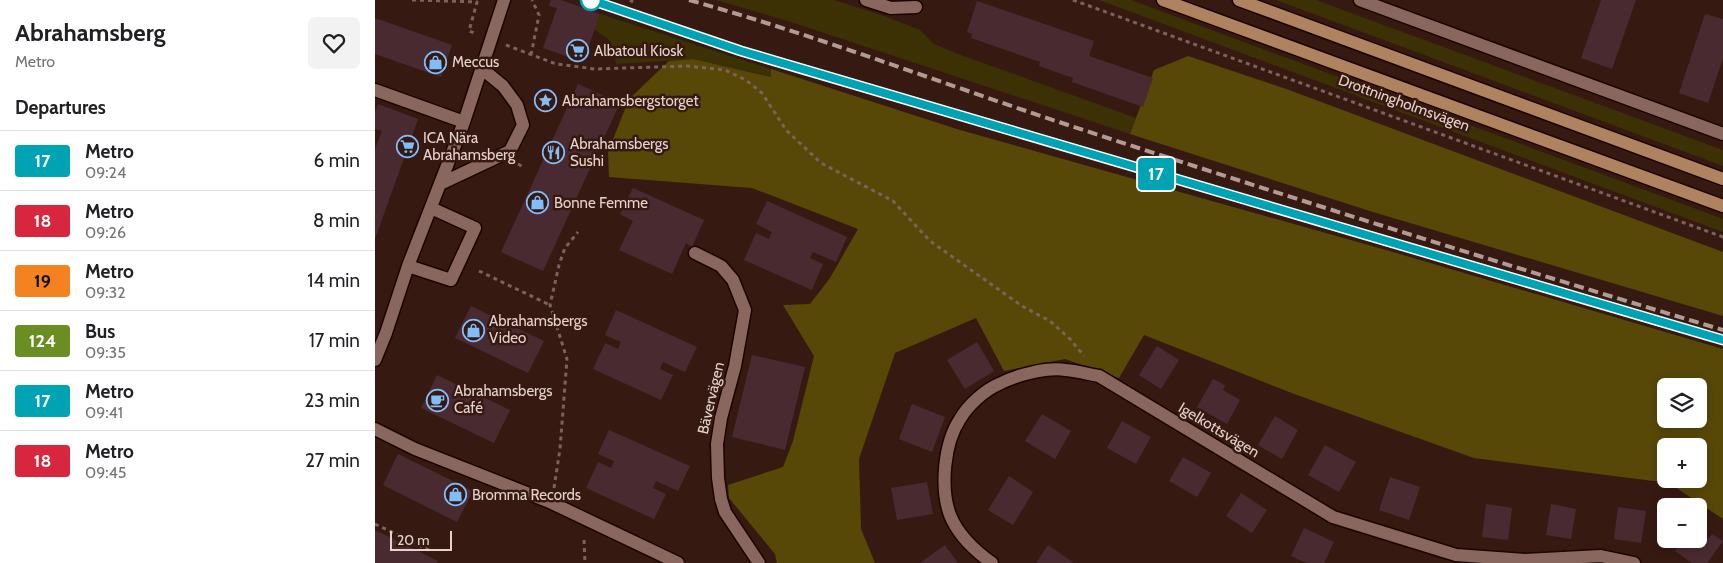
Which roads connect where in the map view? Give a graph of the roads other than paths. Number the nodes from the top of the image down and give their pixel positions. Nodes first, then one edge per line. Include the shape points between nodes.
1 (503, 0) edge
2 (866, 0) edge
3 (1163, 0) edge
4 (1239, 0) edge
5 (1360, 0) edge
6 (916, 7) dead end
7 (481, 68) junction
8 (375, 90) edge
9 (464, 122) junction
10 (1723, 134) edge
11 (1723, 179) edge
12 (440, 184) junction
13 (1723, 206) edge
14 (431, 208) junction
15 (695, 253) dead end
16 (408, 266) junction
17 (381, 331) edge
18 (375, 360) edge
19 (375, 429) edge
20 (678, 563) edge
21 (759, 563) edge
22 (992, 563) edge
23 (1634, 563) edge

1 - 7 street
2 - 6 street via 891,8
3 - 13 main road, Drottningholmsvägen
4 - 11 main road
5 - 10 street
7 - 9 street
7 - 12 street via 512,98 523,125 509,151
8 - 9 street
9 - 12 street
12 - 14 street
14 - 16 street
14 - 16 street via 475,228 451,280
15 - 21 street, Bävervägen via 721,266 733,280 745,310 737,358 721,418 717,444 718,478 725,512
16 - 17 street
17 - 18 street
19 - 20 street via 551,503
22 - 23 street, Igelkottsvägen via 961,535 950,514 944,485 947,455 959,419 977,399 998,384 1029,373 1064,370 1099,376 1333,517 1456,555 1525,560 1601,556

